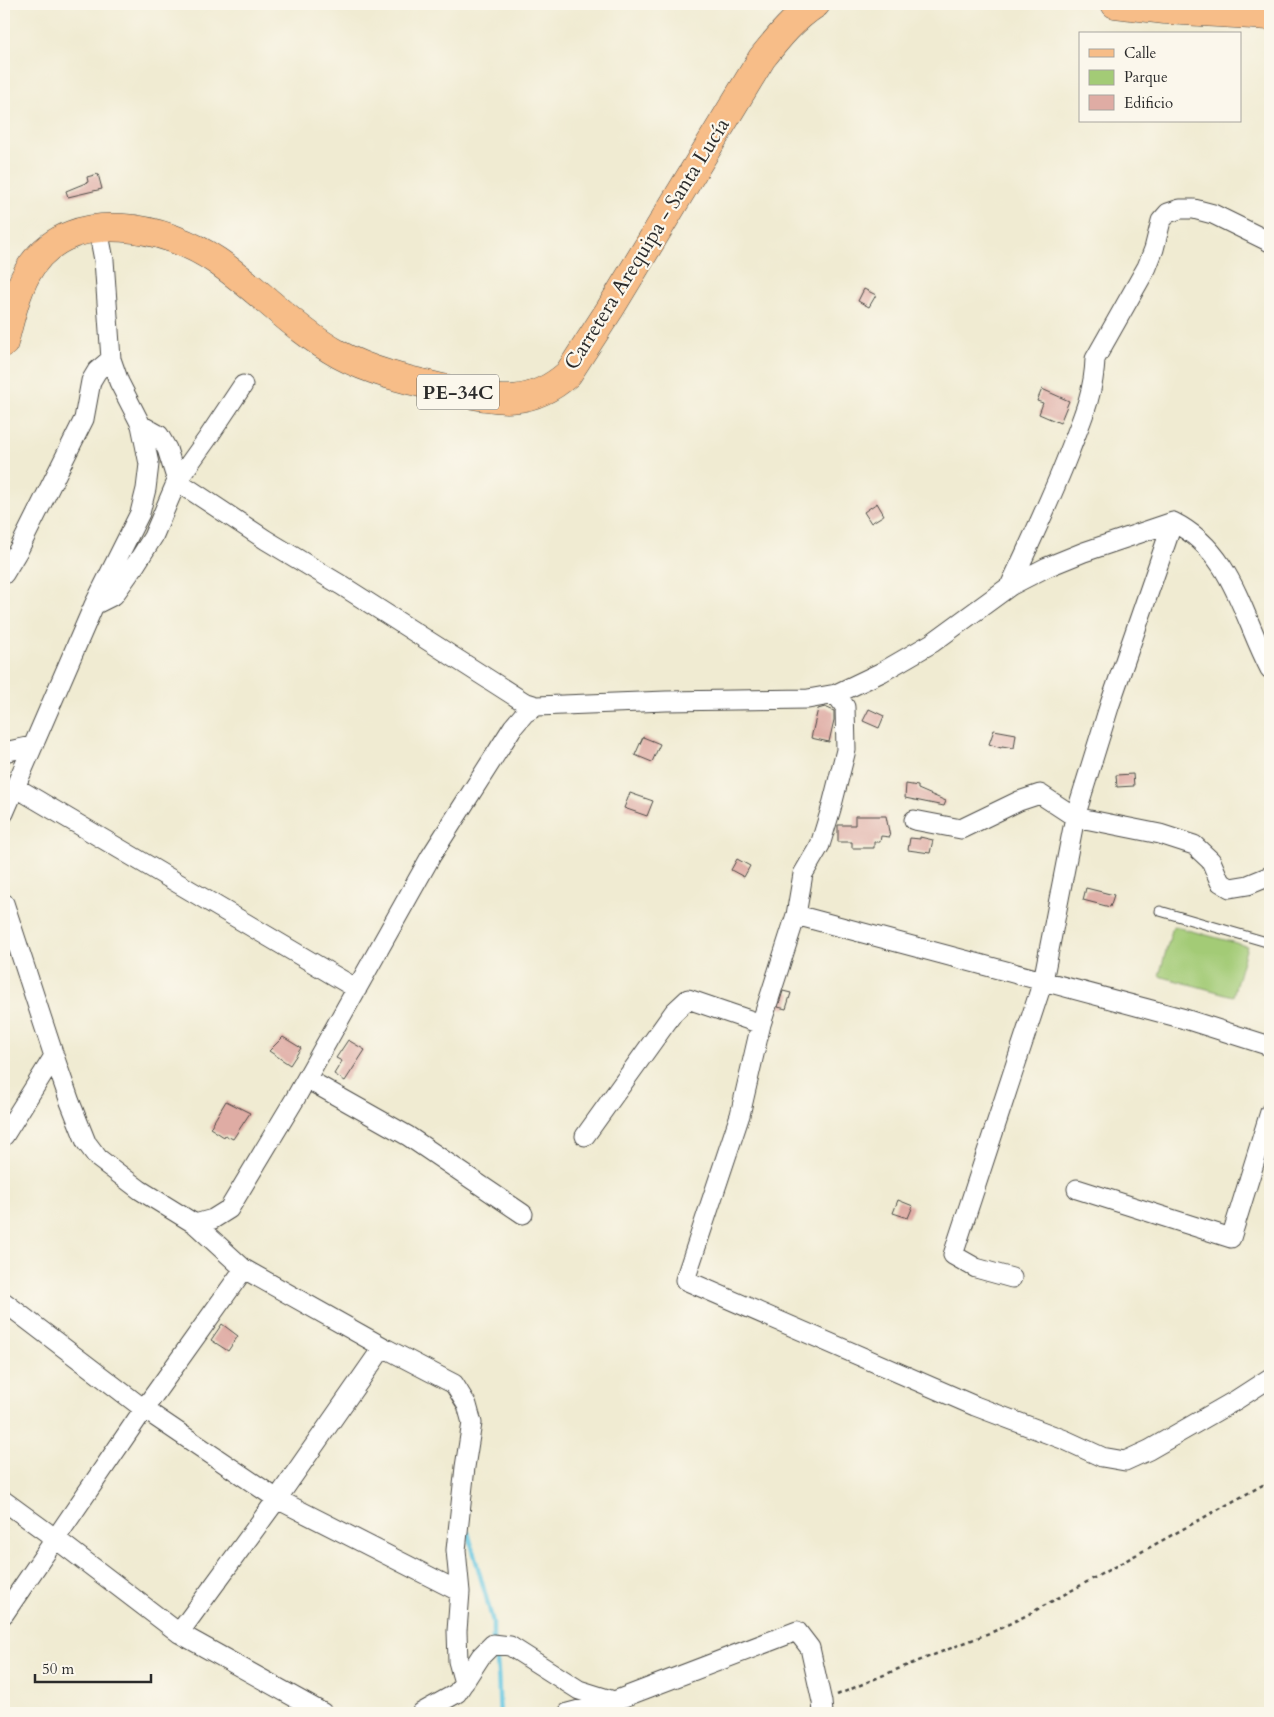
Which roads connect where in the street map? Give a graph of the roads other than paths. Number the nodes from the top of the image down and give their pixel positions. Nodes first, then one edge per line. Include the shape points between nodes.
1 (816, 4) edge
2 (1115, 4) edge
3 (1270, 16) edge
4 (98, 229) junction
5 (1270, 242) edge
6 (4, 343) edge
7 (111, 358) junction
8 (243, 385) dead end
9 (141, 425) junction
10 (177, 481) junction
11 (1173, 522) junction
12 (4, 574) edge
13 (1010, 586) junction
14 (94, 605) junction
15 (1270, 669) edge
16 (836, 694) junction
17 (537, 706) junction
18 (32, 746) junction
19 (4, 752) edge
20 (15, 787) junction
21 (4, 813) edge
22 (1075, 817) junction
23 (914, 820) dead end
24 (1270, 876) edge
25 (4, 903) edge
26 (1160, 911) dead end
27 (796, 915) junction
28 (1270, 944) edge
29 (1043, 981) junction
30 (356, 989) junction
31 (761, 1024) junction
32 (1270, 1046) edge
33 (54, 1056) junction
34 (307, 1079) junction
35 (10, 1112) edge
36 (1270, 1112) edge
37 (4, 1136) edge
38 (585, 1136) dead end
39 (1077, 1189) dead end
40 (523, 1214) dead end
41 (195, 1224) junction
42 (244, 1269) junction
43 (1012, 1278) dead end
44 (4, 1302) edge
45 (383, 1348) junction
46 (1270, 1378) edge
47 (144, 1409) junction
48 (277, 1500) junction
49 (4, 1501) edge
50 (56, 1539) junction
51 (460, 1592) junction
52 (4, 1614) edge
53 (179, 1633) junction
54 (464, 1683) junction
55 (614, 1701) junction
56 (823, 1708) edge
57 (323, 1713) edge
58 (421, 1713) edge
59 (568, 1713) edge

1 - 4 main road, Carretera Arequipa - Santa Lucía / PE-34C via 782,33 762,58 568,374 547,390 528,398 512,400 476,396 377,370 341,355 202,251 155,233 121,227
2 - 3 main road
4 - 6 main road, Carretera Arequipa - Santa Lucía / PE-34C via 61,240 32,266 19,293
4 - 7 street via 104,260
5 - 13 street via 1214,214 1194,209 1180,209 1161,221 1147,267 1095,359 1089,400 1052,498
7 - 9 street via 119,382
7 - 12 street via 90,381 84,419
8 - 10 street
9 - 10 street via 159,434
9 - 14 street via 149,464 140,513
10 - 14 street via 153,537 136,564 114,595
10 - 17 street via 524,702
11 - 13 street via 1084,552
11 - 15 street via 1202,541 1217,558 1236,590
11 - 22 street
13 - 16 street via 932,643
14 - 18 street
16 - 17 street via 808,699
16 - 27 street via 845,707 846,750 820,845 804,874
17 - 30 street via 525,713 513,728 452,823
18 - 19 street
18 - 20 street
20 - 21 street
20 - 30 street
22 - 23 street via 1040,794 961,829
22 - 24 street via 1160,834 1194,845 1211,862 1220,882 1230,888
22 - 29 street
25 - 33 street
26 - 28 lane
27 - 29 street
27 - 31 street
29 - 32 street via 1185,1018
29 - 43 street via 953,1255 976,1268
30 - 34 street
31 - 38 street via 688,999 674,1012
31 - 46 street via 740,1115 685,1280 975,1406 1102,1456 1126,1461
33 - 35 street
33 - 41 street via 86,1142 98,1158 140,1190
34 - 40 street via 408,1136
34 - 41 street via 229,1209 213,1219
35 - 37 street
36 - 39 street via 1231,1238
41 - 42 street
42 - 45 street
42 - 47 street
44 - 47 street
45 - 48 street
45 - 51 street via 454,1384 467,1404 472,1423 456,1550
47 - 48 street
47 - 50 street
48 - 51 street
48 - 53 street
49 - 50 street
50 - 52 street
50 - 53 street
51 - 54 street via 458,1661
53 - 57 street
54 - 55 street via 481,1656 494,1644 510,1646 579,1690
54 - 58 street via 457,1693
55 - 56 street via 797,1631 810,1648
55 - 59 street

